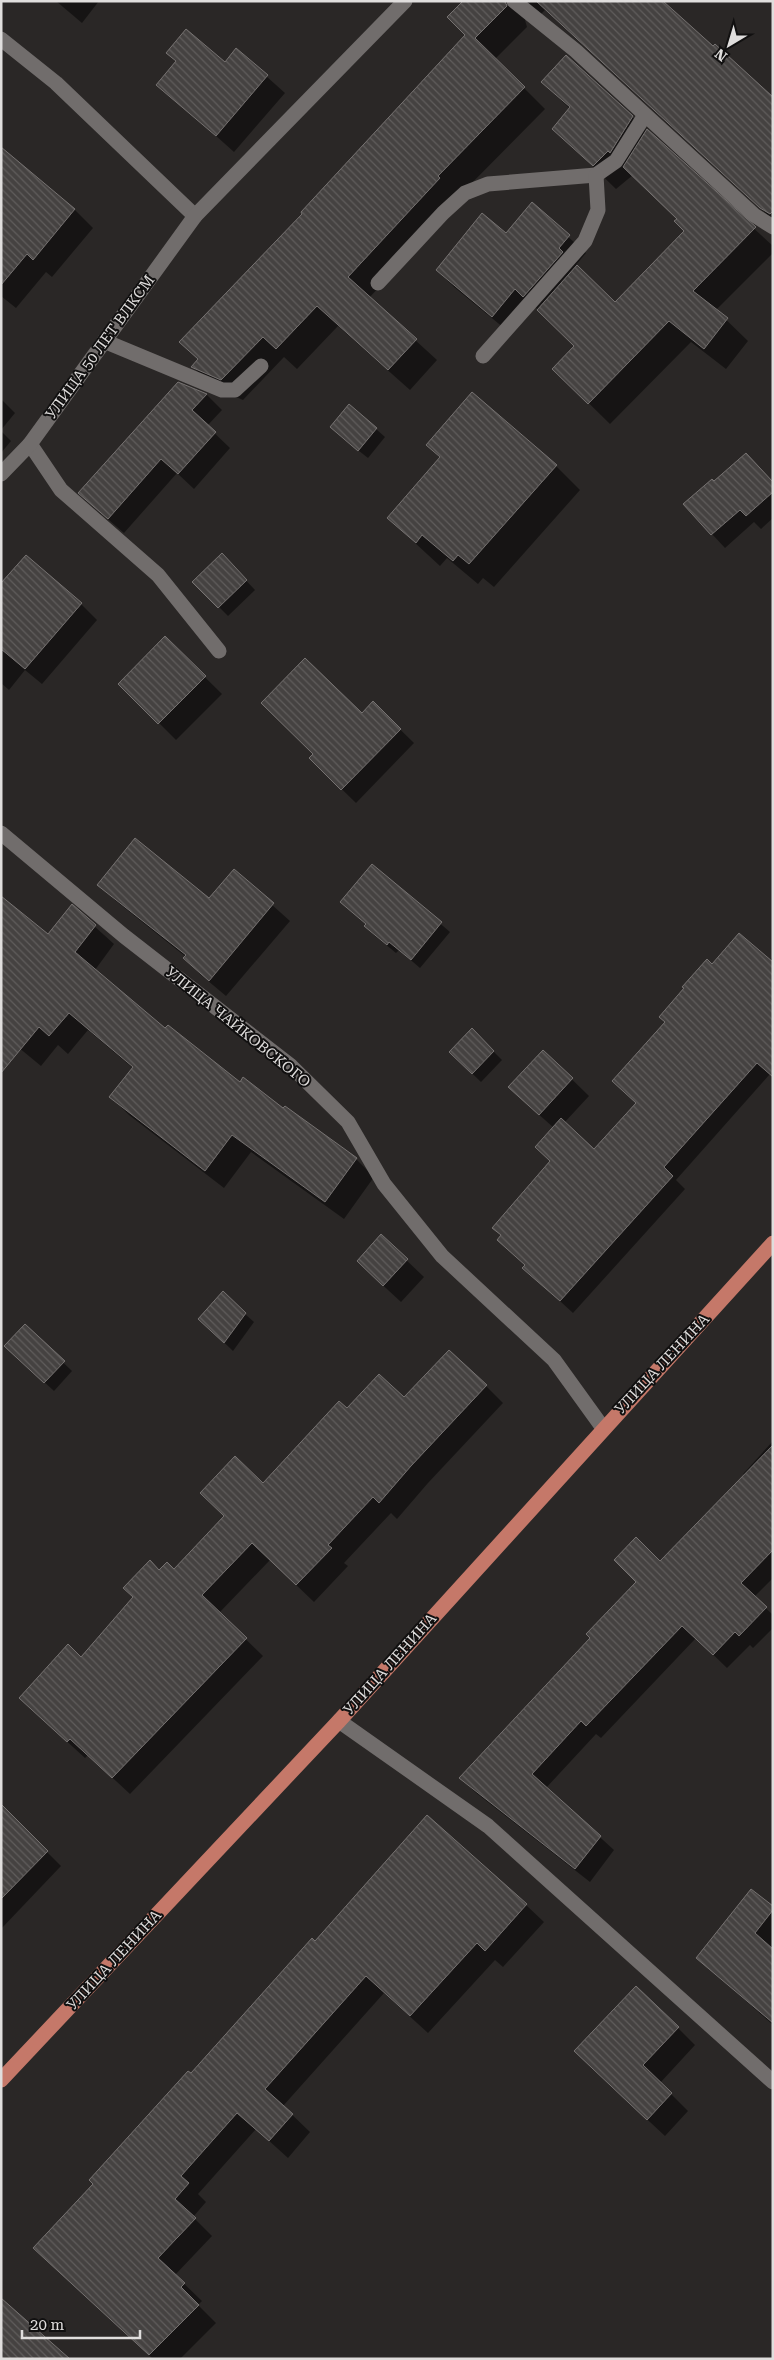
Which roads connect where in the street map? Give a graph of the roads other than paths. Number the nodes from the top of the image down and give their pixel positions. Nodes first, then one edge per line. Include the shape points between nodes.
1 (405, 1) edge
2 (514, 1) edge
3 (1, 39) edge
4 (645, 115) junction
5 (596, 175) junction
6 (195, 216) junction
7 (773, 227) edge
8 (378, 283) dead end
9 (104, 341) junction
10 (483, 356) dead end
11 (261, 366) dead end
12 (30, 444) junction
13 (1, 474) edge
14 (219, 651) dead end
15 (1, 833) edge
16 (773, 1243) edge
17 (603, 1428) junction
18 (339, 1721) junction
19 (1, 2080) edge
20 (773, 2082) edge

1 - 6 street, УЛИЦА 50 ЛЕТ ВЛКСМ
2 - 4 street via 576,51
3 - 6 street via 56,83
4 - 5 street via 616,160
4 - 7 street via 754,215
5 - 8 street via 488,184 465,193
5 - 10 street via 598,210 585,242
6 - 9 street, УЛИЦА 50 ЛЕТ ВЛКСМ
9 - 11 street via 222,390 235,390
9 - 12 street, УЛИЦА 50 ЛЕТ ВЛКСМ
12 - 13 street, УЛИЦА 50 ЛЕТ ВЛКСМ
12 - 14 street via 61,490 158,575
15 - 17 street, УЛИЦА ЧАЙКОВСКОГО via 124,936 291,1066 348,1122 384,1184 442,1256 554,1360
16 - 17 main road, УЛИЦА ЛЕНИНА
17 - 18 main road, УЛИЦА ЛЕНИНА
18 - 19 main road, УЛИЦА ЛЕНИНА
18 - 20 street via 488,1826

